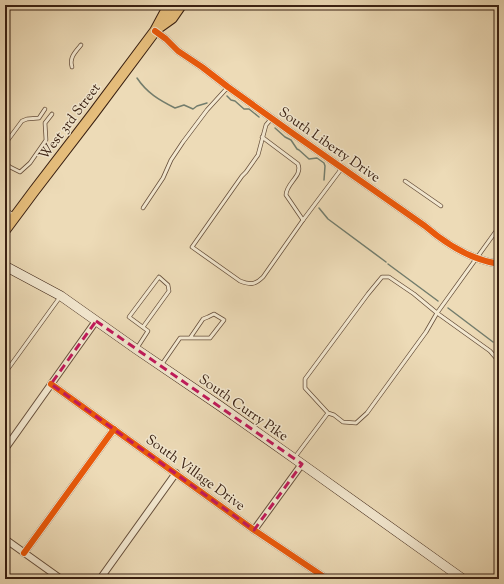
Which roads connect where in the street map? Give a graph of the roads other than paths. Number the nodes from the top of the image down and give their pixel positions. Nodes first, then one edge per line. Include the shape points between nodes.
1 (170, 5) edge
2 (181, 5) edge
3 (155, 30) junction
4 (81, 45) dead end
5 (72, 67) dead end
6 (228, 87) junction
7 (45, 109) dead end
8 (52, 114) dead end
9 (272, 118) junction
10 (262, 137) junction
11 (5, 144) edge
12 (5, 163) edge
13 (342, 168) junction
14 (405, 181) dead end
15 (441, 206) dead end
16 (143, 208) dead end
17 (5, 209) edge
18 (15, 216) junction
19 (303, 220) junction
20 (499, 228) edge
21 (5, 230) edge
22 (476, 258) junction
23 (499, 264) edge
24 (5, 266) edge
25 (61, 296) junction
26 (437, 312) junction
27 (96, 321) junction
28 (143, 327) junction
29 (190, 338) junction
30 (136, 349) junction
31 (160, 366) junction
32 (499, 369) edge
33 (5, 373) edge
34 (51, 384) junction
35 (328, 414) junction
36 (114, 429) junction
37 (5, 449) edge
38 (294, 459) junction
39 (302, 464) junction
40 (176, 473) junction
41 (254, 530) junction
42 (5, 539) edge
43 (24, 553) junction
44 (61, 579) edge
45 (100, 579) edge
46 (327, 579) edge
47 (463, 579) edge

1 - 3 main road, West 3rd Street
2 - 3 main road, West 3rd Street via 172,18
3 - 6 street, South Liberty Drive via 178,51
3 - 18 main road, West 3rd Street
4 - 5 lane via 71,58
6 - 9 street, South Liberty Drive
6 - 16 lane via 182,142
7 - 11 lane via 39,118 22,121
8 - 12 lane via 45,123 46,140 30,163 20,172
9 - 10 lane via 266,125
9 - 13 street, South Liberty Drive
10 - 19 lane via 299,166 286,190 286,195
10 - 19 lane via 258,155 192,247 240,281 253,284 263,277
13 - 19 lane
13 - 22 street, South Liberty Drive via 433,233
14 - 15 lane
17 - 18 lane
18 - 21 main road, West 3rd Street
20 - 22 lane
22 - 23 street, South Liberty Drive
22 - 26 lane
24 - 25 main road, South Curry Pike
25 - 27 main road, South Curry Pike
25 - 33 lane
26 - 32 lane via 490,351 496,358
26 - 35 lane via 426,332 367,413 356,423 343,422
26 - 35 lane via 389,277 382,277 305,379 305,388
27 - 30 main road, South Curry Pike
27 - 34 street
28 - 28 lane via 129,317 159,278 168,285 169,291
28 - 30 lane via 148,331
29 - 29 lane via 210,338 224,320 214,314 203,319
29 - 31 lane via 180,338
30 - 31 main road, South Curry Pike
31 - 38 main road, South Curry Pike
34 - 36 street, South Village Drive
34 - 37 street
35 - 38 lane
36 - 40 street, South Village Drive
36 - 43 street
38 - 39 main road, South Curry Pike
39 - 41 street
39 - 47 main road, South Curry Pike
40 - 41 street, South Village Drive
40 - 45 street
41 - 46 street, South Village Drive
42 - 43 street
43 - 44 street

